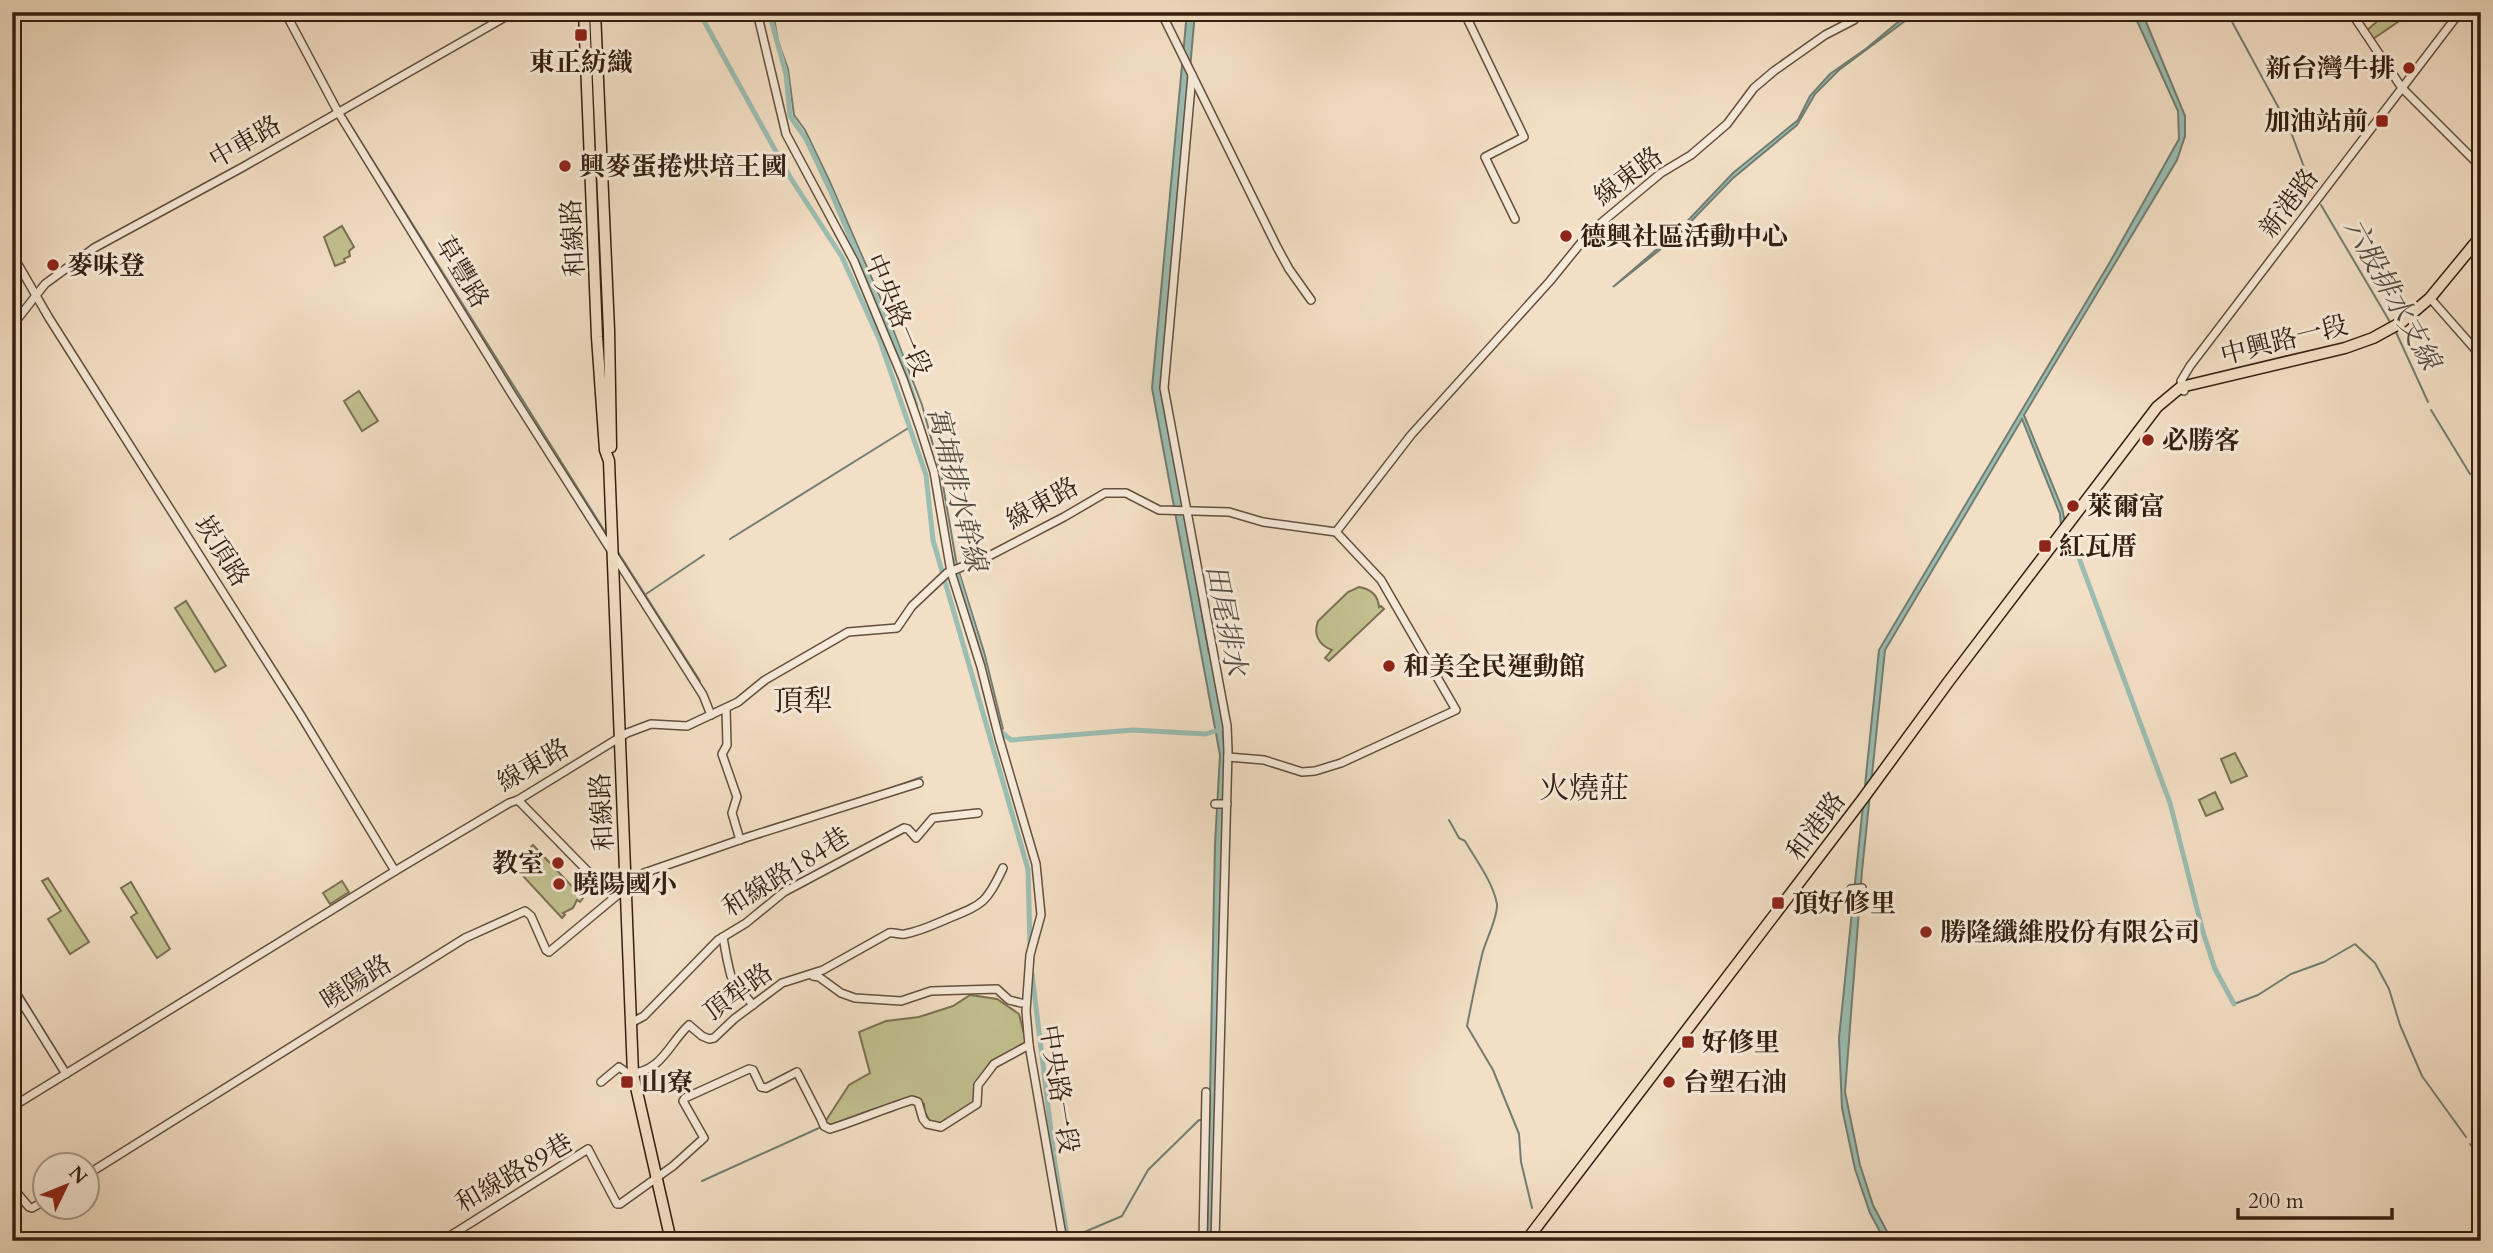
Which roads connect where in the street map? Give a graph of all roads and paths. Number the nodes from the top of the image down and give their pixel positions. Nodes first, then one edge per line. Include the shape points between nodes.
1 (285, 12) edge
2 (514, 12) edge
3 (584, 12) edge
4 (595, 12) edge
5 (757, 12) edge
6 (1161, 12) edge
7 (1464, 12) edge
8 (1859, 12) edge
9 (2351, 12) edge
10 (2460, 12) edge
11 (1192, 75) junction
12 (2402, 88) junction
13 (338, 112) junction
14 (594, 130) junction
15 (2481, 167) edge
16 (1515, 219) dead end
17 (2481, 236) edge
18 (2481, 244) edge
19 (12, 254) edge
20 (35, 294) junction
21 (1311, 300) dead end
22 (2432, 300) junction
23 (12, 326) edge
24 (2481, 356) edge
25 (2183, 389) junction
26 (1186, 511) junction
27 (2069, 526) joint
28 (1336, 532) junction
29 (611, 549) junction
30 (952, 571) junction
31 (726, 708) junction
32 (711, 715) junction
33 (620, 738) junction
34 (1228, 757) junction
35 (919, 783) dead end
36 (518, 800) junction
37 (1215, 804) dead end
38 (1227, 804) junction
39 (978, 813) dead end
40 (740, 840) junction
41 (1003, 868) dead end
42 (395, 870) junction
43 (625, 888) junction
44 (1862, 888) dead end
45 (1851, 889) dead end
46 (723, 937) junction
47 (809, 975) junction
48 (12, 987) edge
49 (1021, 1003) dead end
50 (753, 1004) junction
51 (631, 1023) junction
52 (1029, 1045) junction
53 (66, 1074) junction
54 (633, 1074) junction
55 (601, 1082) dead end
56 (1206, 1092) dead end
57 (12, 1107) edge
58 (102, 1165) edge
59 (656, 1177) junction
60 (12, 1187) edge
61 (32, 1208) edge
62 (1534, 1239) edge
63 (442, 1241) edge
64 (671, 1241) edge
65 (1063, 1241) edge
66 (1203, 1241) edge
67 (1215, 1241) edge

1 - 13 street, 草豐路
2 - 13 street, 中車路
3 - 14 main road, 和線路
4 - 14 main road, 和線路
5 - 30 street, 中央路一段 via 786,134 854,261 903,379 934,472
6 - 11 street
7 - 16 street via 1524,137 1485,157
8 - 28 street, 線東路 via 1774,71 1718,132 1589,233 1411,435
9 - 12 street
10 - 12 street, 新港路
11 - 21 street via 1277,247
11 - 26 street via 1164,388
12 - 15 street
12 - 25 street, 新港路 via 2190,366 2181,381
13 - 20 street, 中車路 via 120,232
13 - 29 street, 草豐路
14 - 29 main road, 和線路 via 609,330
17 - 22 main road, 中興路一段
18 - 22 main road, 中興路一段
19 - 20 street, 崁頂路
20 - 23 street, 中車路
20 - 42 street, 崁頂路
22 - 24 street
22 - 25 main road, 中興路一段 via 2407,326 2358,351
25 - 27 main road, 新港路
26 - 28 street, 線東路 via 1229,512 1263,522
26 - 30 street, 線東路 via 1159,510 1126,493 1105,493
26 - 34 street via 1227,726
27 - 62 main road, 和港路
28 - 34 street via 1381,580 1456,710 1315,771
29 - 32 street, 草豐路
29 - 33 main road, 和線路
30 - 31 street, 線東路 via 912,606 897,628 848,632
30 - 52 street, 中央路一段 via 1036,864 1041,915 1030,955
31 - 32 street, 線東路
31 - 40 street via 727,745 722,754 737,797 732,813
32 - 33 street, 線東路 via 687,726 651,724
33 - 36 street, 線東路
33 - 43 main road, 和線路
34 - 38 street
35 - 40 street
36 - 42 street, 線東路
36 - 43 street via 606,890
37 - 38 street
38 - 67 street
39 - 46 street, 和線路184巷 via 933,818 916,838 906,828 878,839 784,892
40 - 43 street via 644,873
41 - 47 street, 頂犁路 via 991,893 962,915 920,931 888,933
42 - 53 street, 線東路
43 - 51 main road, 和線路
43 - 58 street, 曉陽路 via 549,952 524,911 465,938
44 - 45 street
46 - 50 street via 731,976
46 - 51 street, 和線路184巷 via 644,1016
47 - 49 street via 855,998 901,1001 931,991 997,989
47 - 50 street, 頂犁路 via 782,983
48 - 53 street
50 - 54 street, 頂犁路 via 714,1038 702,1036 690,1025 656,1063
51 - 54 main road, 和線路
52 - 59 street via 994,1064 978,1085 977,1104 941,1127 927,1124 918,1102 912,1100 830,1129 824,1126 797,1072 766,1088 749,1069 684,1098 704,1138
52 - 65 street, 中央路一段
53 - 57 street, 線東路
54 - 55 street via 619,1067
54 - 59 main road, 和線路
56 - 66 street
59 - 63 street, 和線路89巷 via 617,1204 588,1149
59 - 64 main road, 和線路
60 - 61 street

